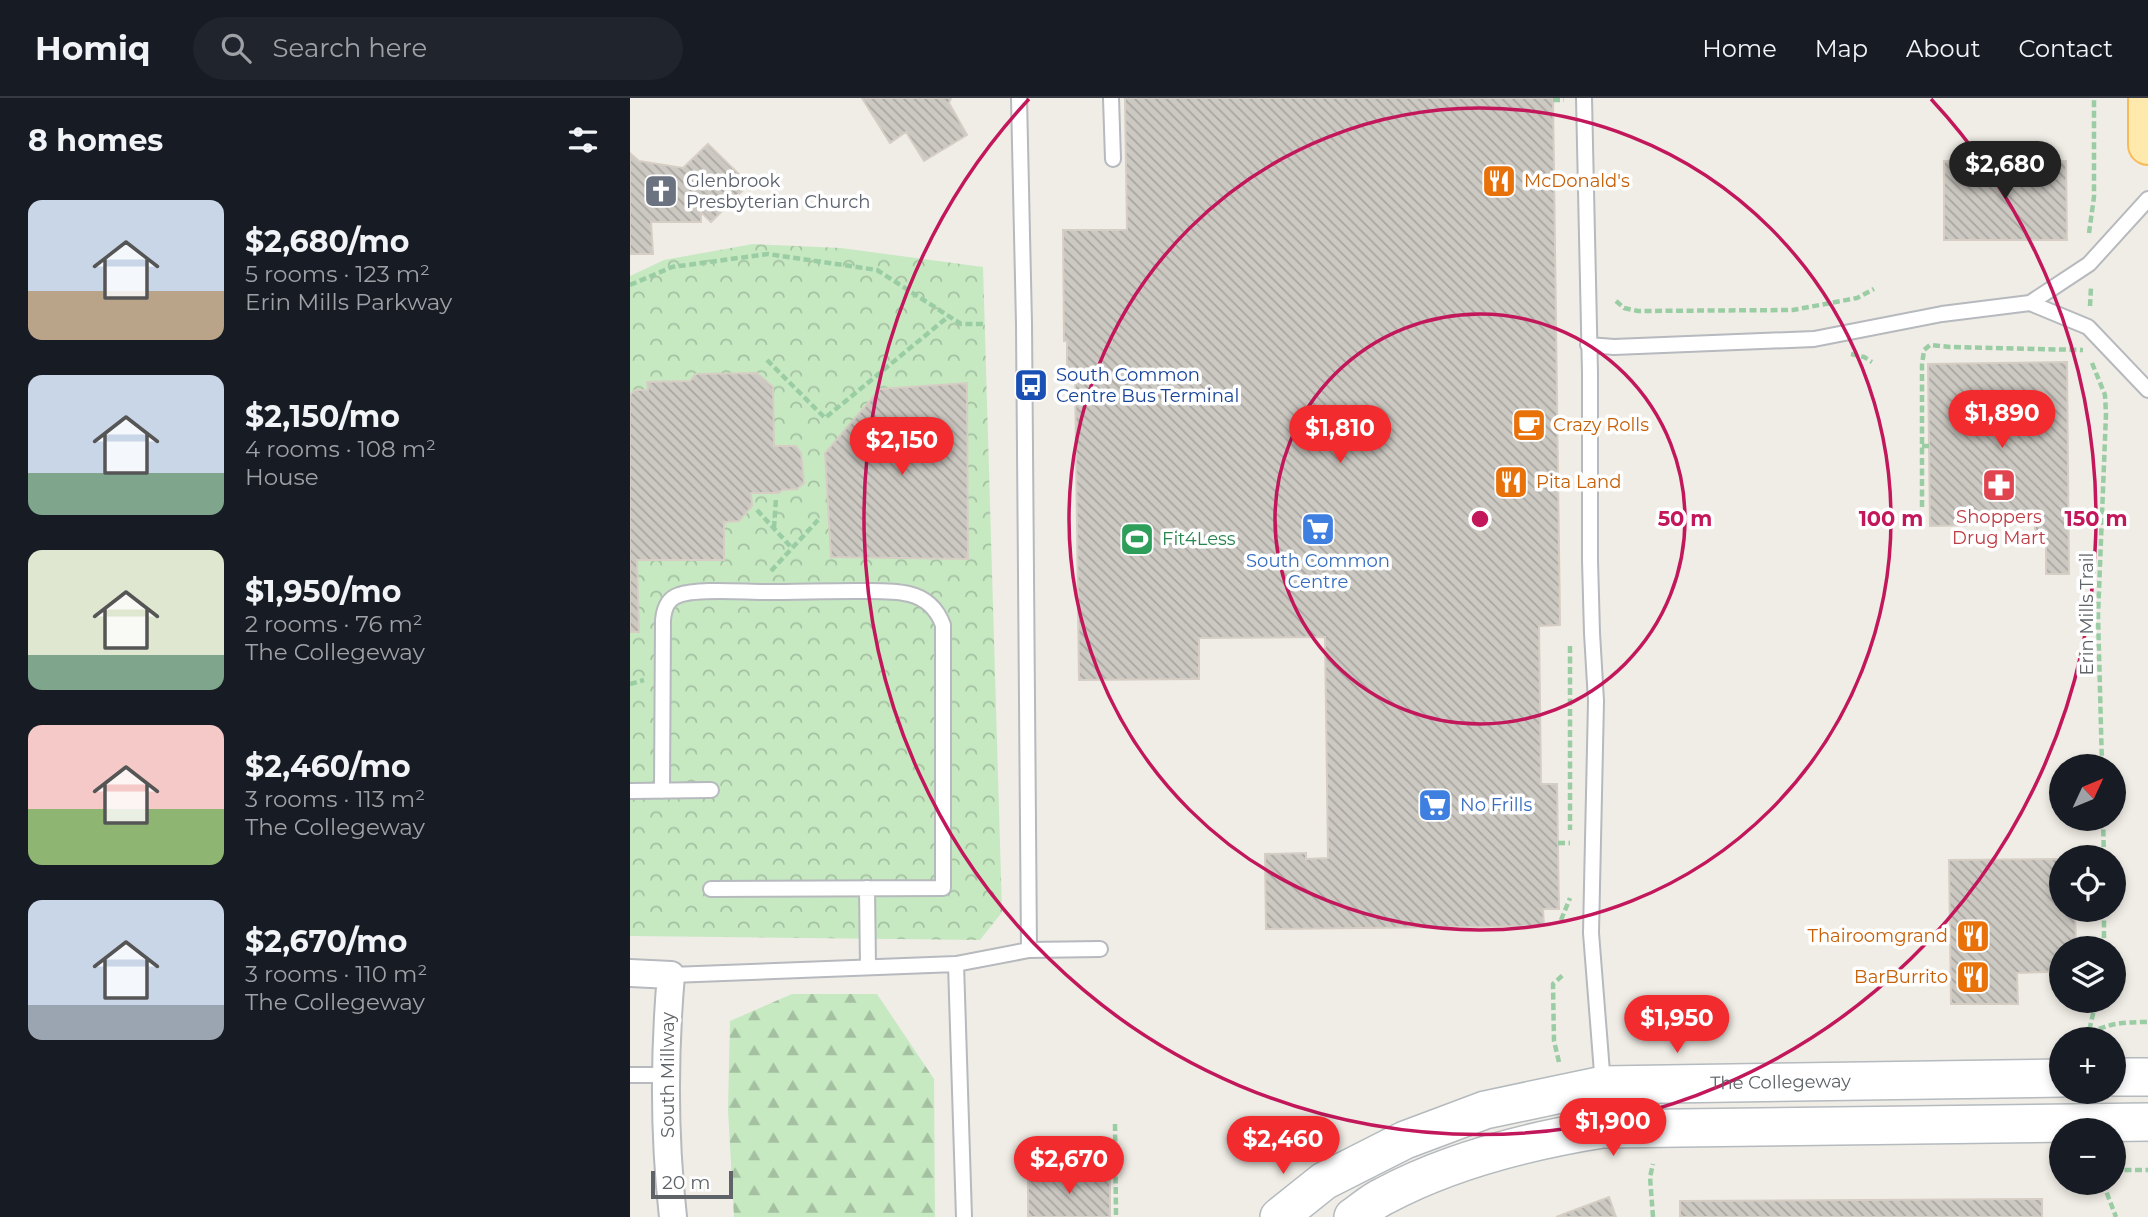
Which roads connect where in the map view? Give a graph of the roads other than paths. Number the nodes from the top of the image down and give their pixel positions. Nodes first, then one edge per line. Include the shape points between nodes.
1 (1019, 98) edge
2 (1111, 98) edge
3 (1584, 98) edge
4 (2148, 98) edge
5 (2148, 145) edge
6 (1113, 159) dead end
7 (2148, 200) edge
8 (2030, 303) junction
9 (1588, 345) junction
10 (2148, 390) edge
11 (711, 790) dead end
12 (630, 791) edge
13 (662, 791) junction
14 (867, 888) junction
15 (711, 889) dead end
16 (1100, 949) dead end
17 (1029, 950) junction
18 (956, 964) junction
19 (868, 967) junction
20 (630, 974) edge
21 (671, 975) junction
22 (630, 1075) edge
23 (667, 1075) junction
24 (2126, 1077) edge
25 (2148, 1077) edge
26 (2049, 1078) edge
27 (1602, 1085) junction
28 (2148, 1122) edge
29 (1602, 1129) junction
30 (673, 1217) edge
31 (964, 1217) edge
32 (1279, 1217) edge
33 (1353, 1217) edge

1 - 17 lane
2 - 6 lane
3 - 9 lane
4 - 5 main road
7 - 8 lane via 2089,264
8 - 9 lane via 1942,314 1814,339
8 - 10 lane via 2088,327
9 - 27 lane via 1591,607 1597,701 1591,933
11 - 13 lane
12 - 13 lane
13 - 14 lane via 664,610 669,601 678,595 711,592 907,593 929,604 943,625 943,888
14 - 15 lane
14 - 19 lane
16 - 17 lane
17 - 18 lane
18 - 19 lane
18 - 31 lane
19 - 21 lane
20 - 21 street
21 - 23 street, South Millway
22 - 23 lane
23 - 30 street, South Millway
24 - 25 street
26 - 27 street, The Collegeway
27 - 29 lane
27 - 32 street, The Collegeway via 1485,1110 1405,1140 1324,1181
28 - 29 street
29 - 33 street via 1548,1138 1439,1171 1383,1196

